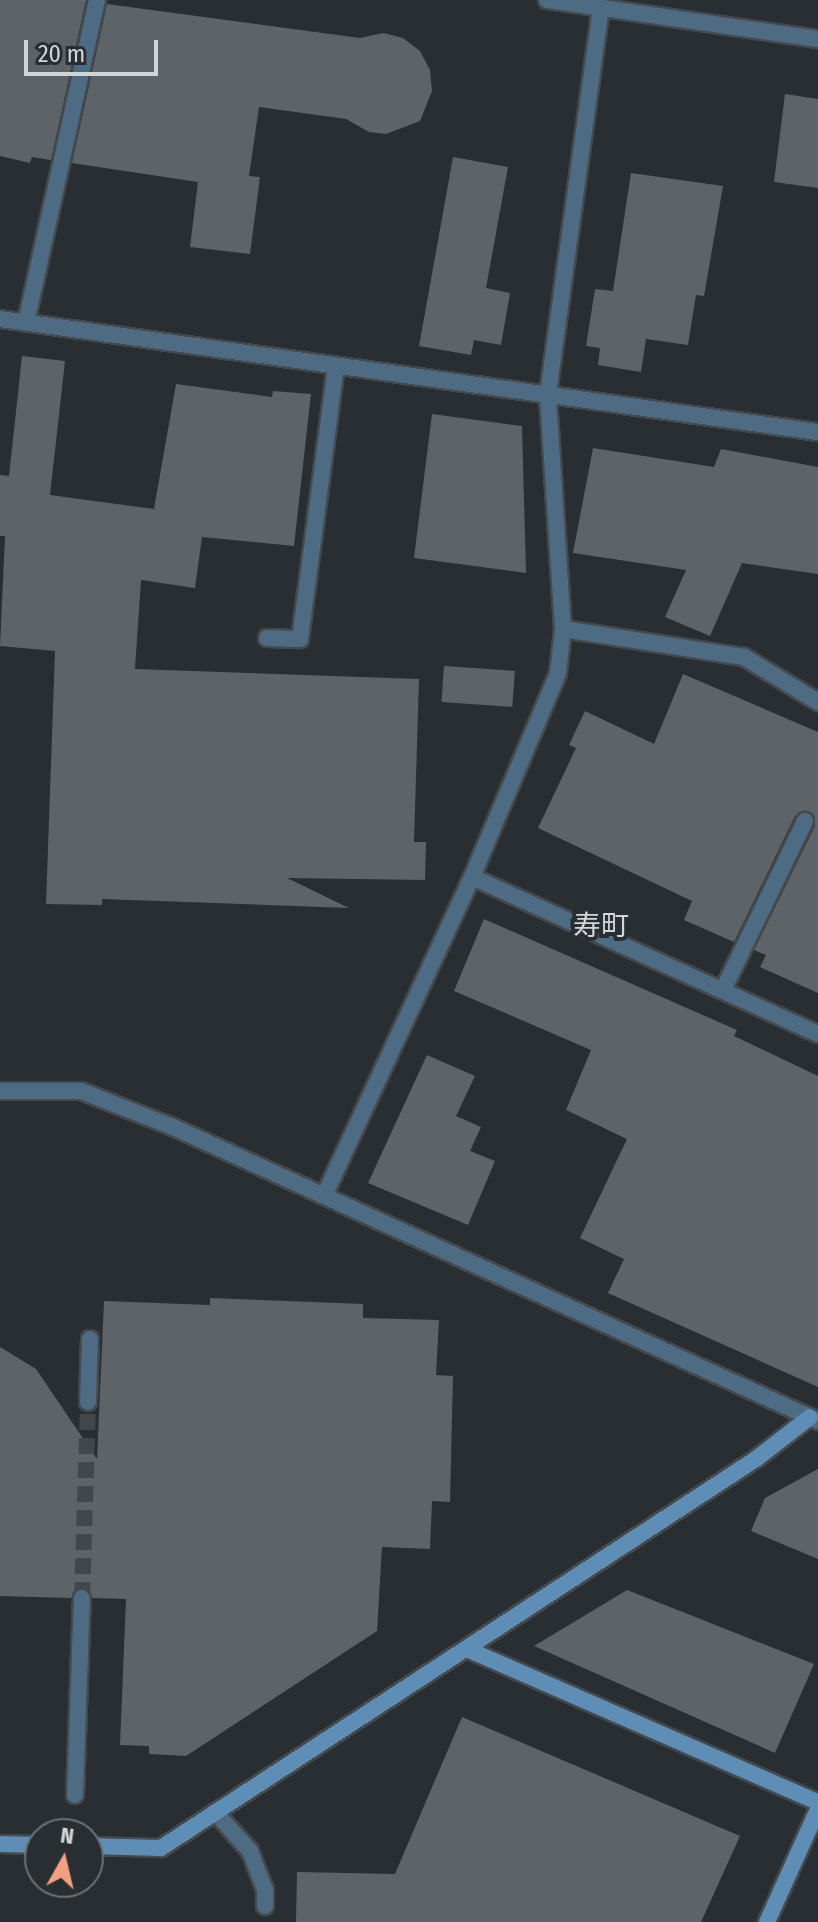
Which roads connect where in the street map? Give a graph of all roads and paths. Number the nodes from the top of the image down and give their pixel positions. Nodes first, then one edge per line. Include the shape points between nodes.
1 (97, 0) edge
2 (547, 0) edge
3 (601, 8) junction
4 (818, 39) edge
5 (0, 319) edge
6 (26, 323) junction
7 (336, 366) junction
8 (548, 394) junction
9 (818, 432) edge
10 (563, 629) junction
11 (267, 638) dead end
12 (818, 702) edge
13 (805, 821) dead end
14 (472, 877) junction
15 (723, 990) junction
16 (818, 1034) edge
17 (0, 1091) edge
18 (324, 1196) junction
19 (90, 1339) dead end
20 (88, 1402) tunnel mouth
21 (815, 1417) edge
22 (82, 1598) tunnel mouth
23 (467, 1649) junction
24 (75, 1795) dead end
25 (818, 1802) edge
26 (818, 1809) edge
27 (215, 1812) junction
28 (0, 1844) edge
29 (24, 1845) edge
30 (104, 1846) edge
31 (265, 1906) dead end
32 (767, 1922) edge

1 - 6 street
2 - 3 street
3 - 4 street
3 - 8 street
5 - 6 street
6 - 7 street
7 - 8 street
7 - 11 street via 300,639
8 - 9 street
8 - 10 street
10 - 12 street via 744,657
10 - 14 street via 558,673
13 - 15 street
14 - 15 street
14 - 18 street
15 - 16 street
17 - 18 street via 81,1091
18 - 21 street
19 - 20 street
21 - 23 street
22 - 24 street
23 - 25 street
23 - 27 street
26 - 32 street
27 - 30 street via 161,1848
27 - 31 street via 250,1851 265,1890
28 - 29 street

